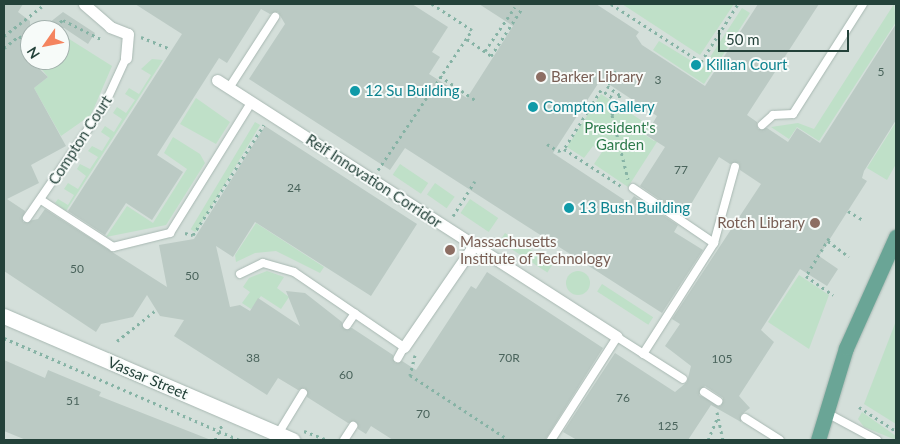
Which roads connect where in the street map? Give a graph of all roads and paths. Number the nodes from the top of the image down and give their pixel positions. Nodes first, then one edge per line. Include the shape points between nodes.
1 (45, 4) edge
2 (84, 4) edge
3 (432, 4) edge
4 (611, 4) edge
5 (738, 4) edge
6 (863, 4) edge
7 (515, 6) dead end
8 (521, 10) dead end
9 (275, 17) dead end
10 (70, 24) edge
11 (4, 36) edge
12 (20, 37) edge
13 (92, 38) dead end
14 (467, 39) junction
15 (164, 44) dead end
16 (4, 48) edge
17 (170, 49) dead end
18 (485, 51) junction
19 (126, 58) joint
20 (616, 70) dead end
21 (440, 76) junction
22 (217, 80) dead end
23 (229, 88) junction
24 (476, 100) dead end
25 (617, 101) junction
26 (251, 102) junction
27 (271, 115) junction
28 (762, 125) dead end
29 (548, 144) dead end
30 (564, 148) junction
31 (382, 165) dead end
32 (735, 167) dead end
33 (475, 181) dead end
34 (633, 188) junction
35 (41, 200) junction
36 (848, 211) dead end
37 (28, 218) dead end
38 (863, 220) dead end
39 (446, 228) junction
40 (896, 237) edge
41 (179, 240) dead end
42 (714, 243) junction
43 (474, 245) junction
44 (849, 257) dead end
45 (240, 274) dead end
46 (833, 295) dead end
47 (156, 310) dead end
48 (355, 313) junction
49 (4, 316) edge
50 (347, 325) dead end
51 (617, 336) junction
52 (4, 338) edge
53 (117, 341) dead end
54 (404, 347) junction
55 (643, 354) junction
56 (398, 358) dead end
57 (683, 379) dead end
58 (303, 393) dead end
59 (707, 394) joint
60 (718, 400) dead end
61 (859, 407) dead end
62 (825, 412) junction
63 (718, 414) junction
64 (745, 418) dead end
65 (222, 424) dead end
66 (353, 426) dead end
67 (219, 431) junction
68 (896, 431) edge
69 (278, 434) junction
70 (215, 440) edge
71 (240, 440) edge
72 (292, 440) edge
73 (344, 440) edge
74 (509, 440) edge
75 (551, 440) edge
76 (708, 440) edge
77 (723, 440) edge
78 (780, 440) edge
79 (818, 440) edge
80 (877, 440) edge

1 - 11 path
2 - 19 street via 110,27 128,34
3 - 14 path via 472,30
4 - 5 path via 701,62
6 - 28 lane via 793,114 772,115
7 - 18 path
8 - 18 path via 491,56
9 - 23 lane
10 - 13 path
12 - 16 path
14 - 18 path
14 - 21 path
15 - 17 path
19 - 35 lane, Compton Court via 104,106
20 - 25 path via 606,86 620,95
21 - 24 path
21 - 31 path
22 - 23 street, Reif Innovation Corridor
23 - 26 street, Reif Innovation Corridor
25 - 30 path via 601,90
25 - 34 path via 612,115 615,140
26 - 27 street, Reif Innovation Corridor
26 - 35 lane via 170,233 113,247
27 - 39 street, Reif Innovation Corridor
27 - 41 path via 193,235 186,231
29 - 30 path via 558,151
30 - 34 path via 630,192
32 - 42 lane
33 - 39 path
34 - 42 lane
35 - 37 lane, Compton Court
36 - 38 path
39 - 43 street, Reif Innovation Corridor
40 - 62 main road via 862,309
42 - 55 lane
43 - 51 street, Reif Innovation Corridor
43 - 54 street
44 - 46 path via 828,239 806,276
45 - 48 lane via 263,263 276,264
47 - 53 path
48 - 50 lane
48 - 54 lane
49 - 69 main road, Vassar Street
51 - 55 lane, Reif Innovation Corridor
51 - 75 lane
52 - 67 path, Vassar Street
54 - 56 lane
54 - 74 path via 418,356 410,374
55 - 57 lane, Reif Innovation Corridor
58 - 69 lane
59 - 60 lane
59 - 63 path
61 - 68 path
62 - 79 main road
62 - 80 lane
63 - 76 path
63 - 77 path
64 - 78 lane
65 - 67 path
66 - 73 lane
67 - 70 path
67 - 71 path, Vassar Street
69 - 72 main road, Vassar Street

